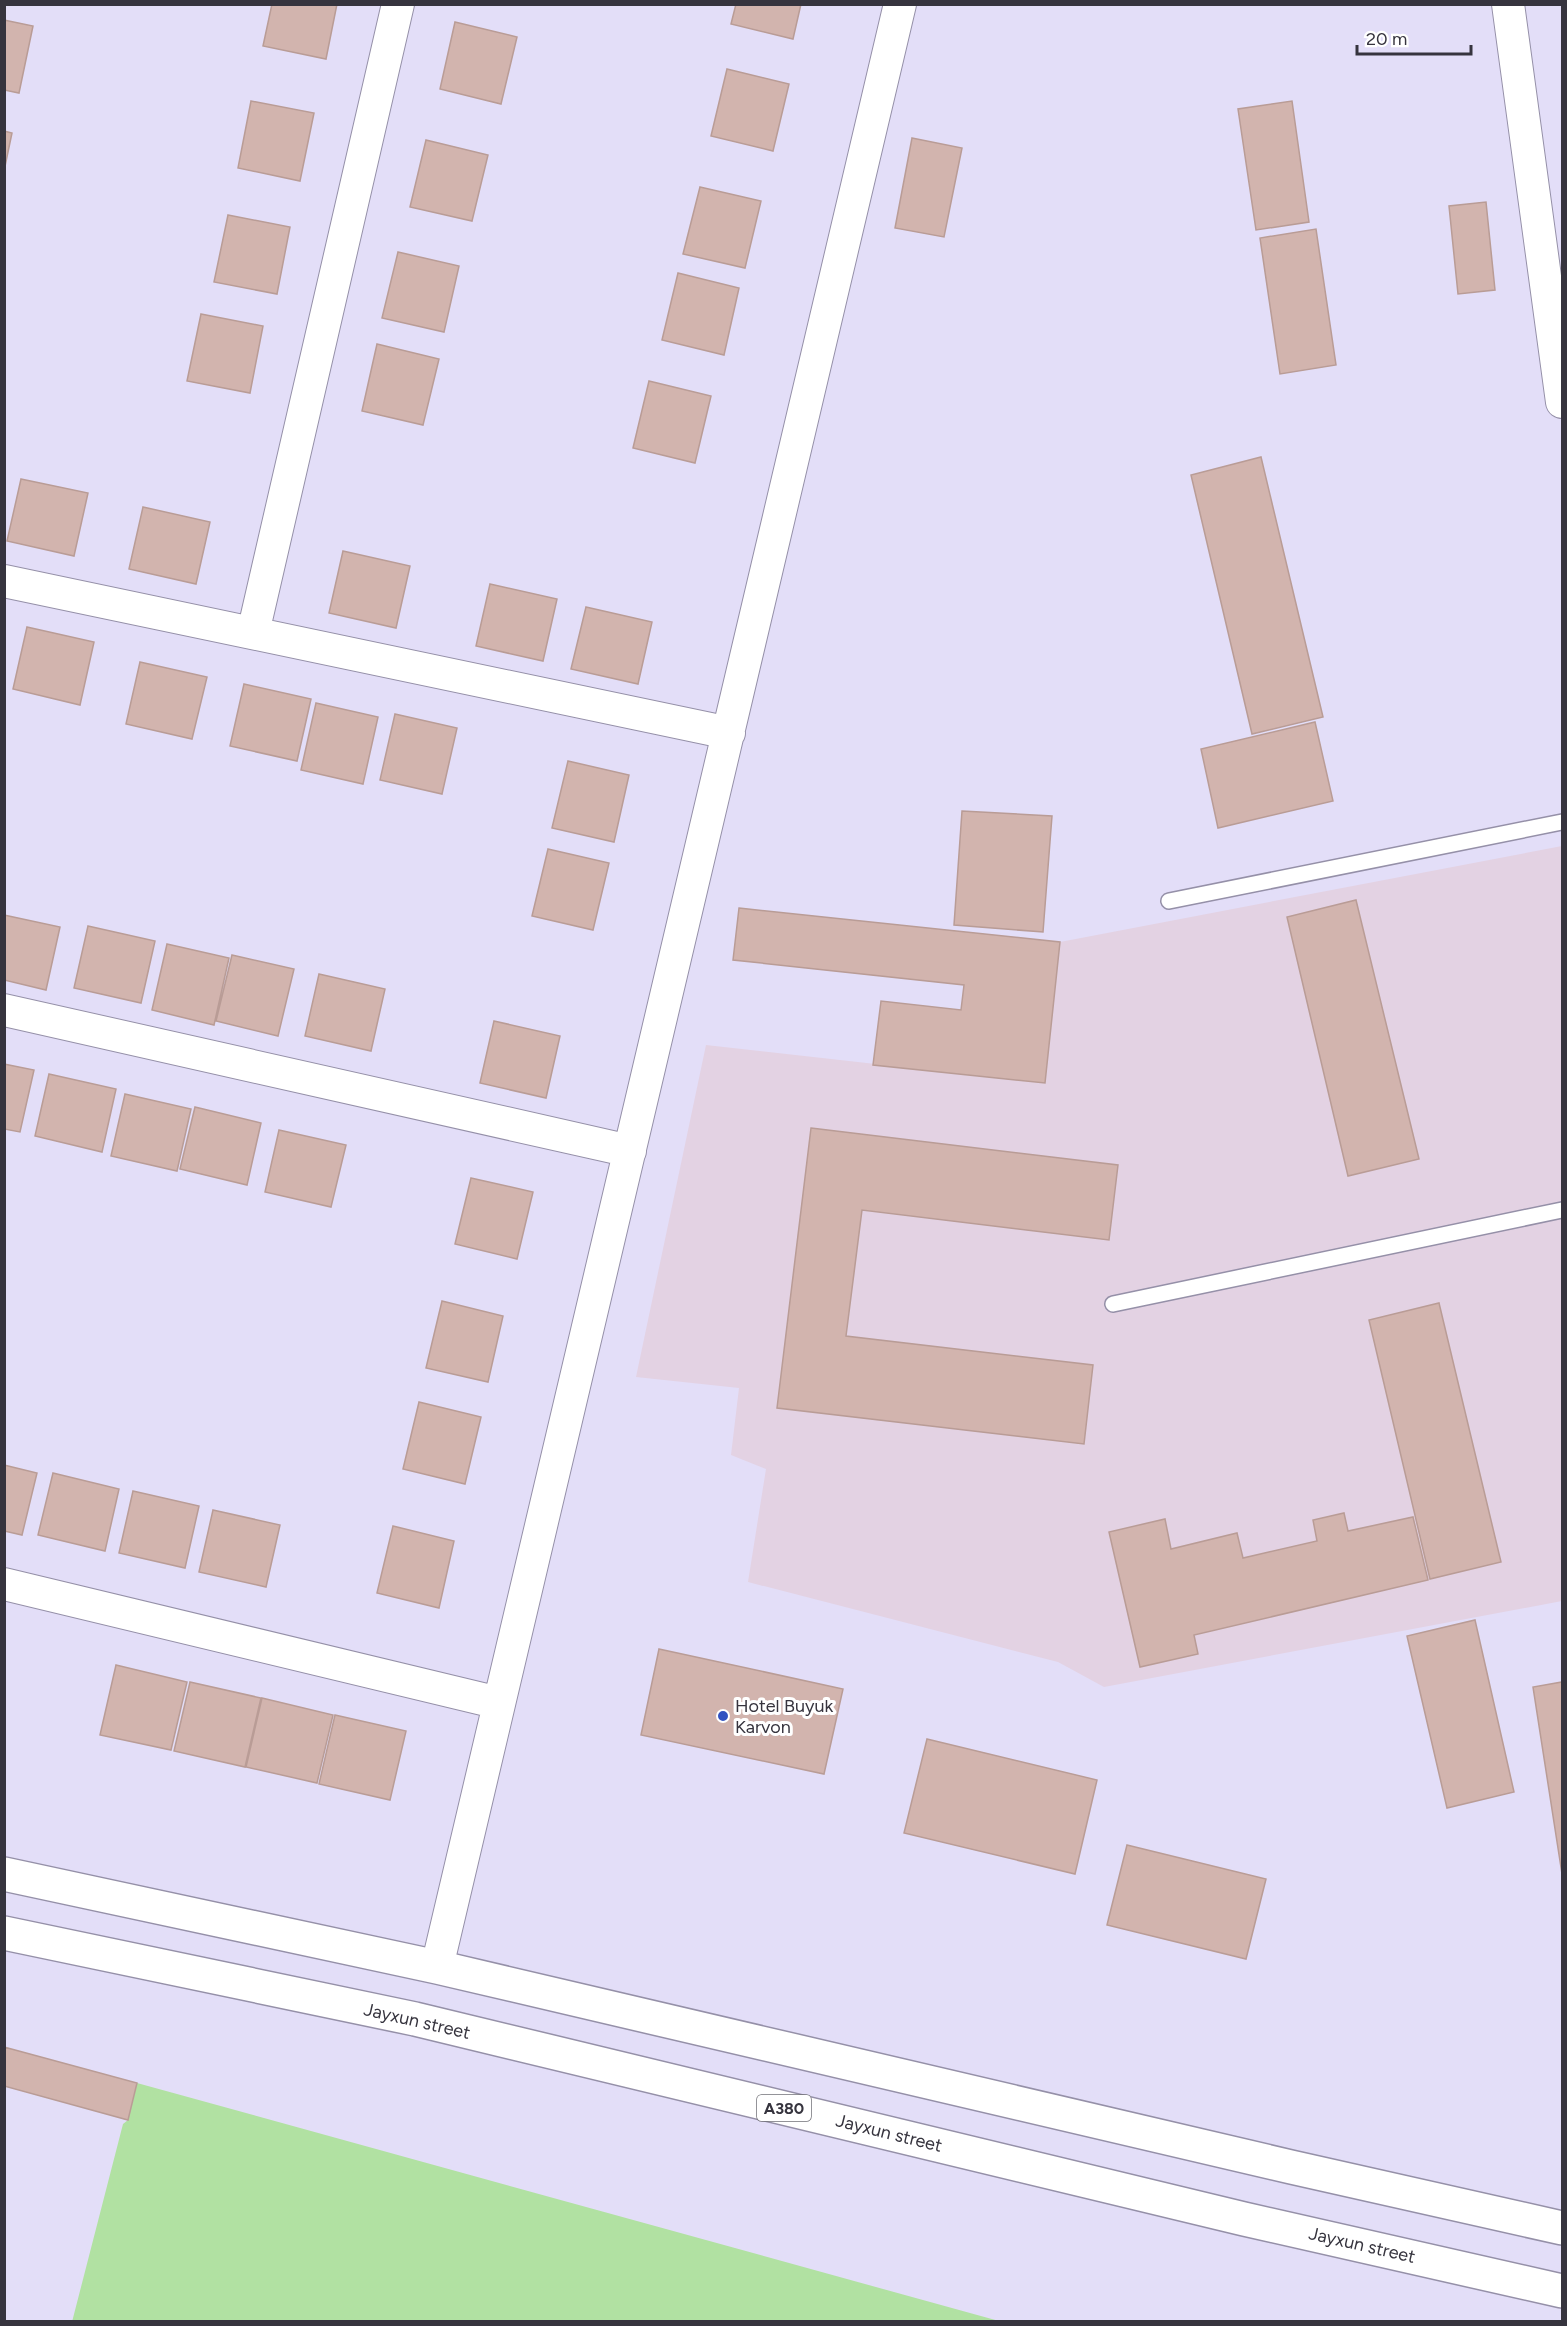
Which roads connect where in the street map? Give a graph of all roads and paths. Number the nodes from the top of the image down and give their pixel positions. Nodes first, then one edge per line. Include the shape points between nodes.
1 (398, 4) edge
2 (900, 4) edge
3 (1508, 4) edge
4 (1563, 402) edge
5 (4, 581) edge
6 (253, 633) junction
7 (729, 733) junction
8 (1563, 822) edge
9 (1168, 901) dead end
10 (4, 1010) edge
11 (630, 1151) junction
12 (1563, 1210) edge
13 (1113, 1304) dead end
14 (4, 1584) edge
15 (499, 1703) junction
16 (4, 1874) edge
17 (4, 1933) edge
18 (437, 1967) junction
19 (1563, 2228) edge
20 (1563, 2291) edge

1 - 6 street
2 - 7 street
3 - 4 street
5 - 6 street
6 - 7 street
7 - 11 street
8 - 9 lane
10 - 11 street
11 - 15 street
12 - 13 lane
14 - 15 street
15 - 18 street
16 - 18 highway
17 - 20 highway, Jayxun street / A380 via 415,2019
18 - 19 highway

